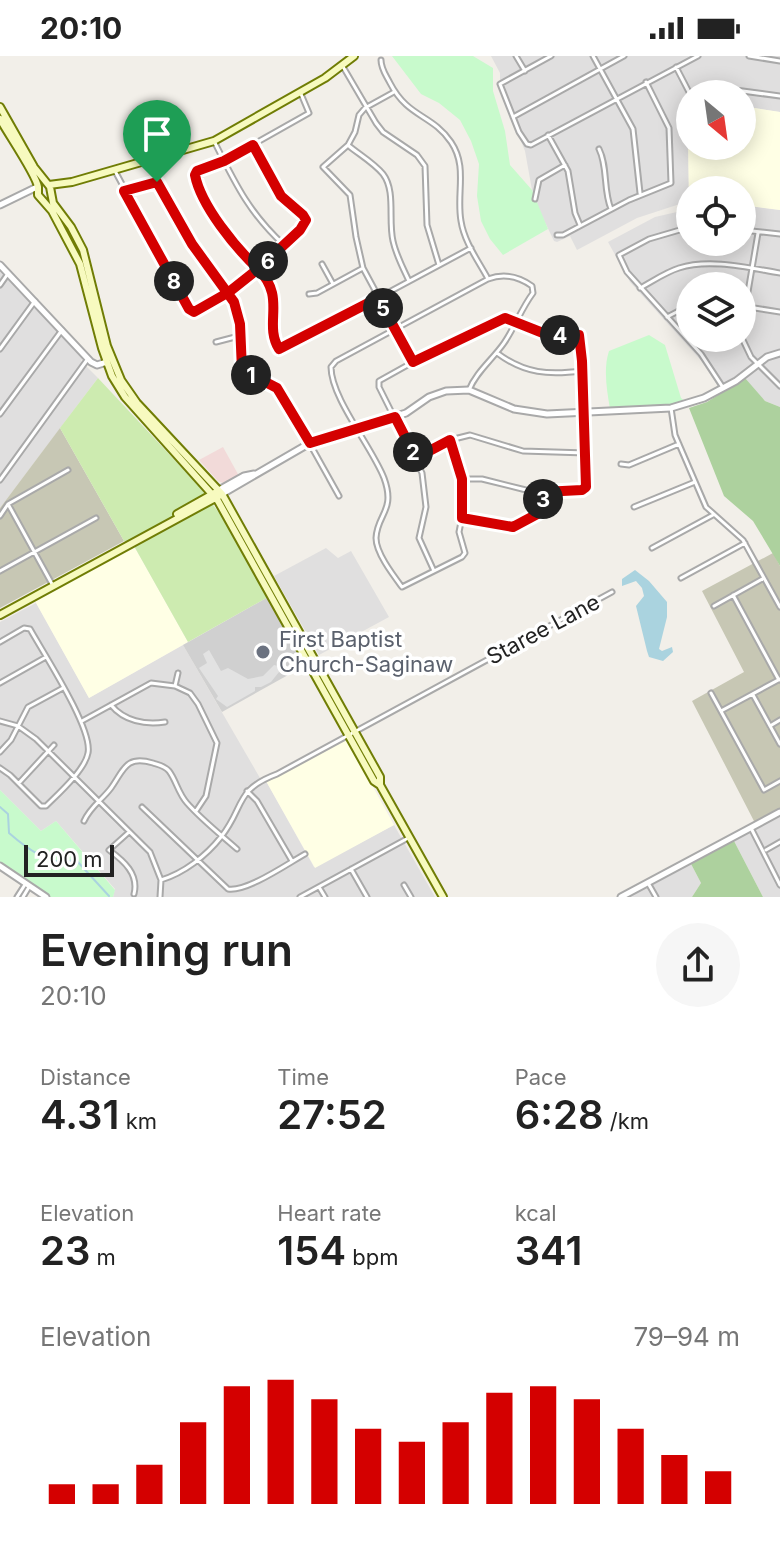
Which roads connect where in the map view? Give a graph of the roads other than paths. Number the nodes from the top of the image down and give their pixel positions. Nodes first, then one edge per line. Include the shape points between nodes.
1 (354, 56) edge
2 (516, 56) edge
3 (551, 56) edge
4 (593, 56) edge
5 (624, 56) edge
6 (698, 56) edge
7 (749, 56) edge
8 (381, 60) dead end
9 (780, 61) edge
10 (342, 65) junction
11 (676, 67) junction
12 (600, 69) junction
13 (525, 71) junction
14 (683, 80) edge
15 (646, 82) junction
16 (394, 92) junction
17 (301, 93) junction
18 (756, 93) edge
19 (780, 96) edge
20 (616, 98) junction
21 (0, 107) edge
22 (365, 108) junction
23 (513, 117) junction
24 (0, 119) edge
25 (548, 135) junction
26 (214, 141) junction
27 (253, 145) junction
28 (348, 145) junction
29 (599, 149) dead end
30 (224, 161) junction
31 (565, 165) junction
32 (115, 171) junction
33 (72, 182) junction
34 (48, 185) junction
35 (37, 187) junction
36 (124, 191) junction
37 (641, 194) junction
38 (21, 197) junction
39 (40, 197) junction
40 (51, 197) junction
41 (535, 199) dead end
42 (0, 205) edge
43 (611, 209) junction
44 (580, 226) junction
45 (676, 231) edge
46 (758, 233) joint
47 (780, 234) edge
48 (557, 235) dead end
49 (284, 245) junction
50 (471, 248) junction
51 (322, 264) dead end
52 (0, 265) edge
53 (439, 265) junction
54 (85, 268) junction
55 (363, 268) junction
56 (258, 269) junction
57 (751, 269) junction
58 (750, 272) edge
59 (8, 273) junction
60 (780, 273) edge
61 (488, 279) junction
62 (409, 281) junction
63 (333, 284) junction
64 (0, 285) edge
65 (640, 288) junction
66 (229, 292) junction
67 (309, 294) dead end
68 (378, 298) junction
69 (35, 301) junction
70 (756, 308) edge
71 (676, 312) edge
72 (780, 312) edge
73 (667, 317) junction
74 (516, 320) junction
75 (62, 330) junction
76 (395, 330) junction
77 (240, 336) junction
78 (216, 342) dead end
79 (0, 349) edge
80 (748, 352) edge
81 (497, 353) junction
82 (780, 353) edge
83 (88, 358) junction
84 (109, 361) junction
85 (413, 362) junction
86 (757, 364) junction
87 (582, 371) junction
88 (780, 386) edge
89 (723, 388) junction
90 (469, 390) junction
91 (671, 408) junction
92 (584, 412) junction
93 (0, 414) edge
94 (395, 417) junction
95 (358, 429) junction
96 (165, 437) junction
97 (450, 440) junction
98 (310, 443) junction
99 (679, 444) junction
100 (586, 453) junction
101 (416, 458) junction
102 (621, 464) dead end
103 (68, 470) dead end
104 (462, 479) junction
105 (0, 480) edge
106 (203, 482) junction
107 (695, 482) junction
108 (543, 492) junction
109 (217, 494) junction
110 (339, 496) dead end
111 (200, 500) junction
112 (8, 504) junction
113 (634, 507) dead end
114 (713, 515) junction
115 (0, 516) edge
116 (96, 518) dead end
117 (462, 518) junction
118 (155, 529) junction
119 (745, 543) junction
120 (652, 548) dead end
121 (35, 552) junction
122 (0, 571) edge
123 (434, 571) junction
124 (681, 578) dead end
125 (764, 578) junction
126 (53, 586) junction
127 (612, 592) dead end
128 (733, 595) junction
129 (714, 606) dead end
130 (780, 607) edge
131 (0, 615) edge
132 (0, 642) edge
133 (46, 657) junction
134 (178, 673) dead end
135 (779, 680) edge
136 (0, 683) edge
137 (175, 686) junction
138 (63, 688) junction
139 (711, 693) dead end
140 (753, 694) junction
141 (111, 705) junction
142 (721, 711) junction
143 (780, 720) edge
144 (0, 721) edge
145 (82, 721) junction
146 (165, 722) dead end
147 (18, 726) junction
148 (770, 726) junction
149 (352, 733) junction
150 (780, 744) edge
151 (54, 745) dead end
152 (49, 751) junction
153 (0, 752) edge
154 (0, 768) edge
155 (73, 777) junction
156 (780, 781) edge
157 (19, 783) junction
158 (247, 791) junction
159 (98, 801) junction
160 (142, 807) dead end
161 (196, 811) junction
162 (780, 812) edge
163 (84, 821) dead end
164 (751, 828) junction
165 (128, 833) junction
166 (222, 836) junction
167 (410, 837) junction
168 (780, 842) edge
169 (237, 849) dead end
170 (764, 851) junction
171 (305, 854) dead end
172 (196, 860) junction
173 (292, 861) junction
174 (0, 866) edge
175 (351, 869) junction
176 (161, 880) junction
177 (648, 883) junction
178 (779, 883) edge
179 (28, 885) junction
180 (404, 885) dead end
181 (319, 887) junction
182 (134, 894) dead end
183 (17, 897) edge
184 (23, 897) edge
185 (46, 897) edge
186 (160, 897) edge
187 (300, 897) edge
188 (325, 897) edge
189 (367, 897) edge
190 (411, 897) edge
191 (443, 897) edge
192 (621, 897) edge
193 (656, 897) edge

1 - 10 main road
2 - 13 street
3 - 13 street
4 - 12 street
5 - 12 street
6 - 11 street
7 - 9 street
8 - 16 street
10 - 17 main road
10 - 22 street
11 - 14 street
11 - 15 street
12 - 20 street
12 - 23 street
13 - 23 street via 500,84
15 - 20 street
15 - 37 street via 669,128 672,179
16 - 22 street
16 - 50 street via 444,133 457,152 461,220
17 - 26 main road
17 - 27 street via 309,113
18 - 19 street
20 - 25 street
20 - 37 street via 634,133
21 - 34 main road
22 - 28 street
22 - 53 street via 383,132 425,166 427,225
23 - 25 street via 527,144
24 - 35 main road
25 - 31 street
26 - 30 street
26 - 32 main road
27 - 30 street
27 - 49 street via 281,196 306,220
28 - 55 street via 323,167 350,195
28 - 62 street via 382,172 390,192 393,241
29 - 43 street
30 - 49 street via 255,216
30 - 56 street via 196,172 196,181 223,229
31 - 41 street via 539,180
31 - 44 street
32 - 33 main road
32 - 36 street
33 - 34 main road
33 - 40 main road
34 - 35 main road
34 - 40 main road
35 - 38 street
35 - 39 main road
36 - 66 street via 157,182 192,244
36 - 66 street via 193,312
37 - 43 street
38 - 39 street
38 - 42 street
39 - 40 main road
39 - 54 main road
40 - 54 main road via 75,235
43 - 44 street
44 - 48 street
45 - 65 street via 619,255
46 - 47 street
46 - 57 street
49 - 56 street
50 - 53 street
50 - 61 street
51 - 63 street
52 - 59 street
53 - 62 street
54 - 84 main road
55 - 63 street
55 - 68 street
56 - 66 street
56 - 68 street via 273,291 279,349
57 - 58 street
57 - 60 street
57 - 65 street via 693,265
59 - 64 street
59 - 69 street
61 - 74 street via 516,277 534,289
61 - 76 street
62 - 68 street
63 - 67 street
65 - 73 street
66 - 77 street
68 - 76 street
69 - 75 street
69 - 79 street
70 - 72 street
71 - 73 street
73 - 89 street
74 - 81 street
74 - 85 street via 500,320
74 - 87 street via 548,335 579,335
75 - 83 street
75 - 93 street
76 - 85 street
76 - 95 street via 331,367 335,387
77 - 78 street
77 - 98 street via 242,370 277,388
80 - 86 street
81 - 87 street via 532,372
81 - 90 street
82 - 86 street
83 - 84 street via 97,365
83 - 105 street
84 - 96 main road via 125,397
85 - 94 street via 379,383
86 - 88 street
86 - 89 street
87 - 92 street
89 - 91 street
90 - 92 street via 524,411
90 - 94 street via 437,394
91 - 92 street
91 - 99 street
92 - 100 street
94 - 95 street
94 - 101 street
95 - 98 street
95 - 123 street via 387,489 377,542 404,587
96 - 106 main road
96 - 109 main road
97 - 100 street via 470,435 523,451
97 - 101 street
97 - 104 street
98 - 109 street
98 - 110 street
99 - 102 street
99 - 107 street
100 - 108 street via 585,488
101 - 123 street via 426,495 419,538
103 - 112 street
104 - 108 street
104 - 117 street
106 - 109 main road
106 - 111 main road
107 - 113 street
107 - 114 street
108 - 117 street via 541,512 516,527
109 - 111 main road
109 - 118 main road
109 - 149 main road
111 - 118 main road
112 - 115 street
112 - 121 street
114 - 119 street
114 - 120 street
116 - 121 street
117 - 123 street via 464,554
118 - 126 main road
119 - 124 street
119 - 125 street
121 - 122 street
121 - 126 street
125 - 128 street
125 - 130 street
126 - 131 main road
127 - 149 street, Staree Lane
128 - 129 street
128 - 135 street
132 - 133 street via 28,628
133 - 136 street
133 - 138 street
134 - 137 street
135 - 140 street
137 - 141 street via 151,683
137 - 161 street via 193,696 217,740 206,796
138 - 145 street
138 - 147 street via 28,707
139 - 142 street
140 - 142 street
140 - 148 street
141 - 145 street
141 - 146 street via 125,718
142 - 156 street via 764,790
143 - 148 street
144 - 147 street
145 - 155 street via 88,754
147 - 152 street
147 - 153 street
148 - 150 street
149 - 158 street, Staree Lane
149 - 167 main road
151 - 152 street
152 - 155 street
152 - 157 street
154 - 157 street
155 - 157 street via 43,807
155 - 159 street
158 - 166 street
158 - 173 street
159 - 161 street via 121,769 143,761 171,773 177,791
159 - 163 street
159 - 165 street
160 - 172 street
161 - 166 street
162 - 164 street
164 - 170 street
164 - 177 street
165 - 176 street via 150,852
165 - 182 street via 109,850 128,867
166 - 169 street
166 - 172 street
167 - 175 street
167 - 191 main road
168 - 170 street
170 - 178 street
171 - 173 street
172 - 173 street via 233,891
172 - 176 street
174 - 179 street
175 - 181 street
175 - 189 street
176 - 186 street
177 - 192 street
177 - 193 street
179 - 183 street
179 - 184 street
179 - 185 street
180 - 190 street
181 - 187 street
181 - 188 street

